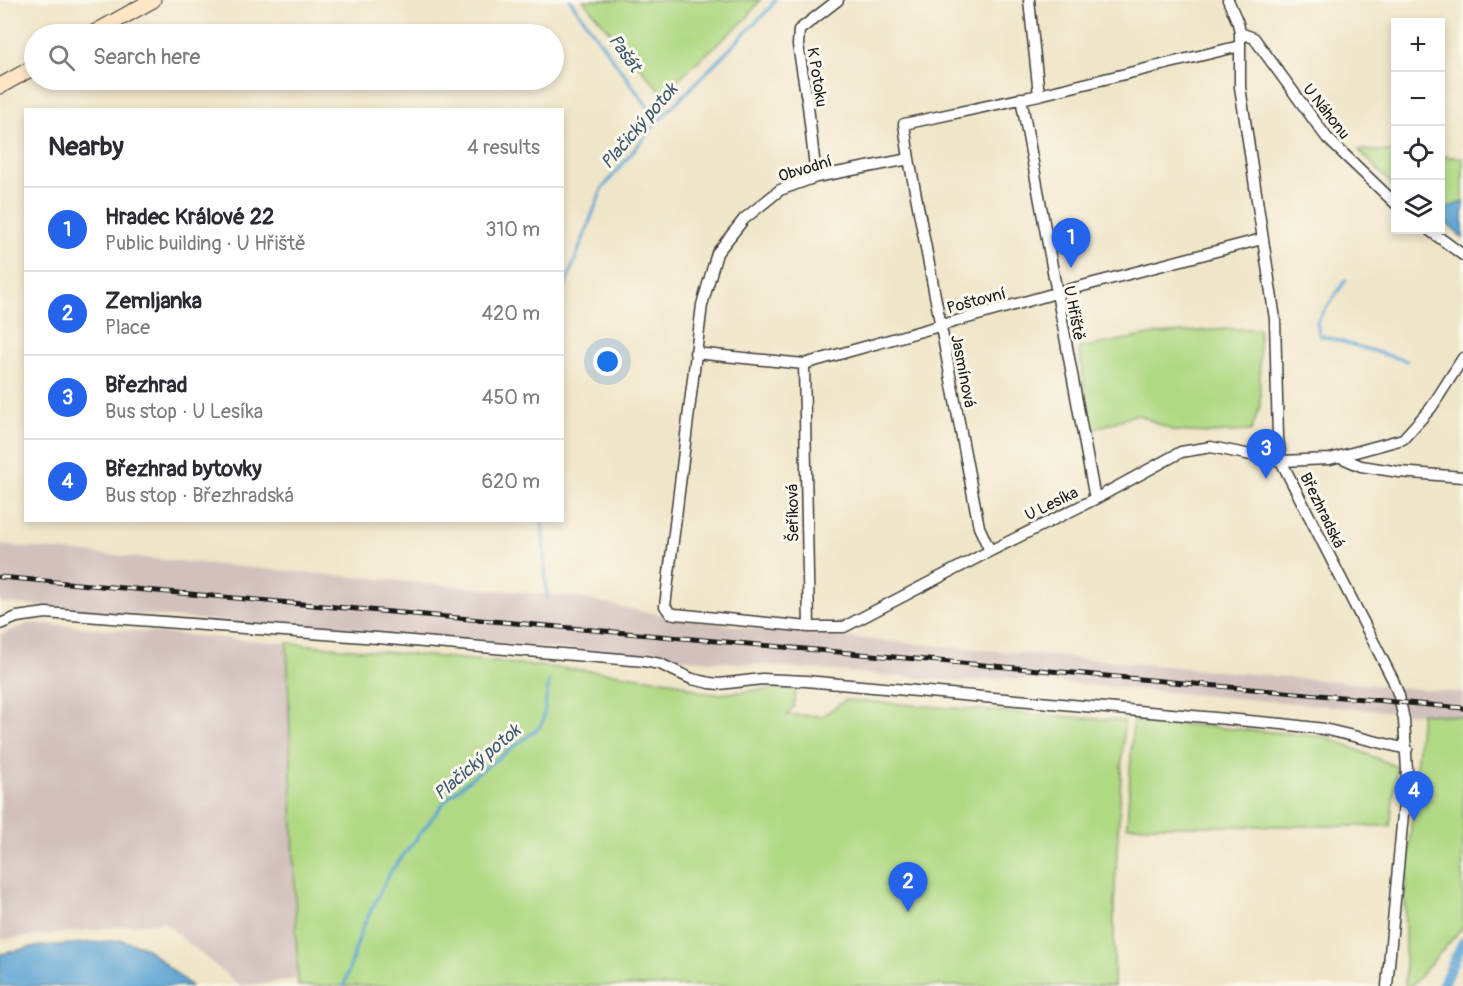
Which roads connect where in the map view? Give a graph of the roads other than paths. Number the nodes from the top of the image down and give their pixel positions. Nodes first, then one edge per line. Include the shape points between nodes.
1 (153, 0) edge
2 (838, 0) edge
3 (1029, 0) edge
4 (1228, 0) edge
5 (110, 24) edge
6 (1240, 33) junction
7 (1240, 46) junction
8 (24, 73) edge
9 (0, 86) edge
10 (1039, 95) junction
11 (1021, 98) junction
12 (909, 159) junction
13 (816, 177) junction
14 (1391, 200) edge
15 (1434, 234) edge
16 (1262, 239) junction
17 (1463, 255) edge
18 (1056, 293) junction
19 (940, 325) junction
20 (695, 353) junction
21 (1463, 358) edge
22 (804, 364) junction
23 (1340, 457) junction
24 (1281, 460) junction
25 (1463, 477) edge
26 (1095, 499) junction
27 (990, 550) junction
28 (0, 624) edge
29 (809, 627) junction
30 (1407, 749) junction
31 (1387, 986) edge

1 - 5 main road
2 - 13 street, K Potoku via 799,30
3 - 10 street
4 - 6 street, Březhradská
6 - 7 street, Březhradská
6 - 14 street, U Náhonu via 1254,38 1327,138
7 - 10 street
7 - 16 street, Březhradská via 1240,87
8 - 9 main road
10 - 11 street
11 - 12 street via 904,124
11 - 18 street, U Hřiště
12 - 13 street, Obvodní
12 - 19 street, Jasmínová
13 - 20 street, Obvodní via 780,190 744,219 717,253 702,305
15 - 17 street
16 - 18 street, Poštovní
16 - 24 street, Březhradská via 1275,320
18 - 19 street, Poštovní
18 - 26 street, U Hřiště
19 - 22 street, Poštovní
19 - 27 street, Jasmínová via 979,527
20 - 22 street, Poštovní
20 - 29 street, Obvodní via 665,606 675,614
21 - 23 street via 1431,408 1403,439
22 - 29 street, Šeříková
23 - 24 street, U Lesíka
23 - 25 street via 1361,466
24 - 26 street, U Lesíka via 1211,447 1195,449 1181,452
24 - 30 street, Březhradská via 1393,680 1401,702
26 - 27 street, U Lesíka
27 - 29 street, U Lesíka via 844,627
28 - 30 street via 46,613 644,661 710,683 806,681 1259,722 1324,729
30 - 31 street, Březhradská

